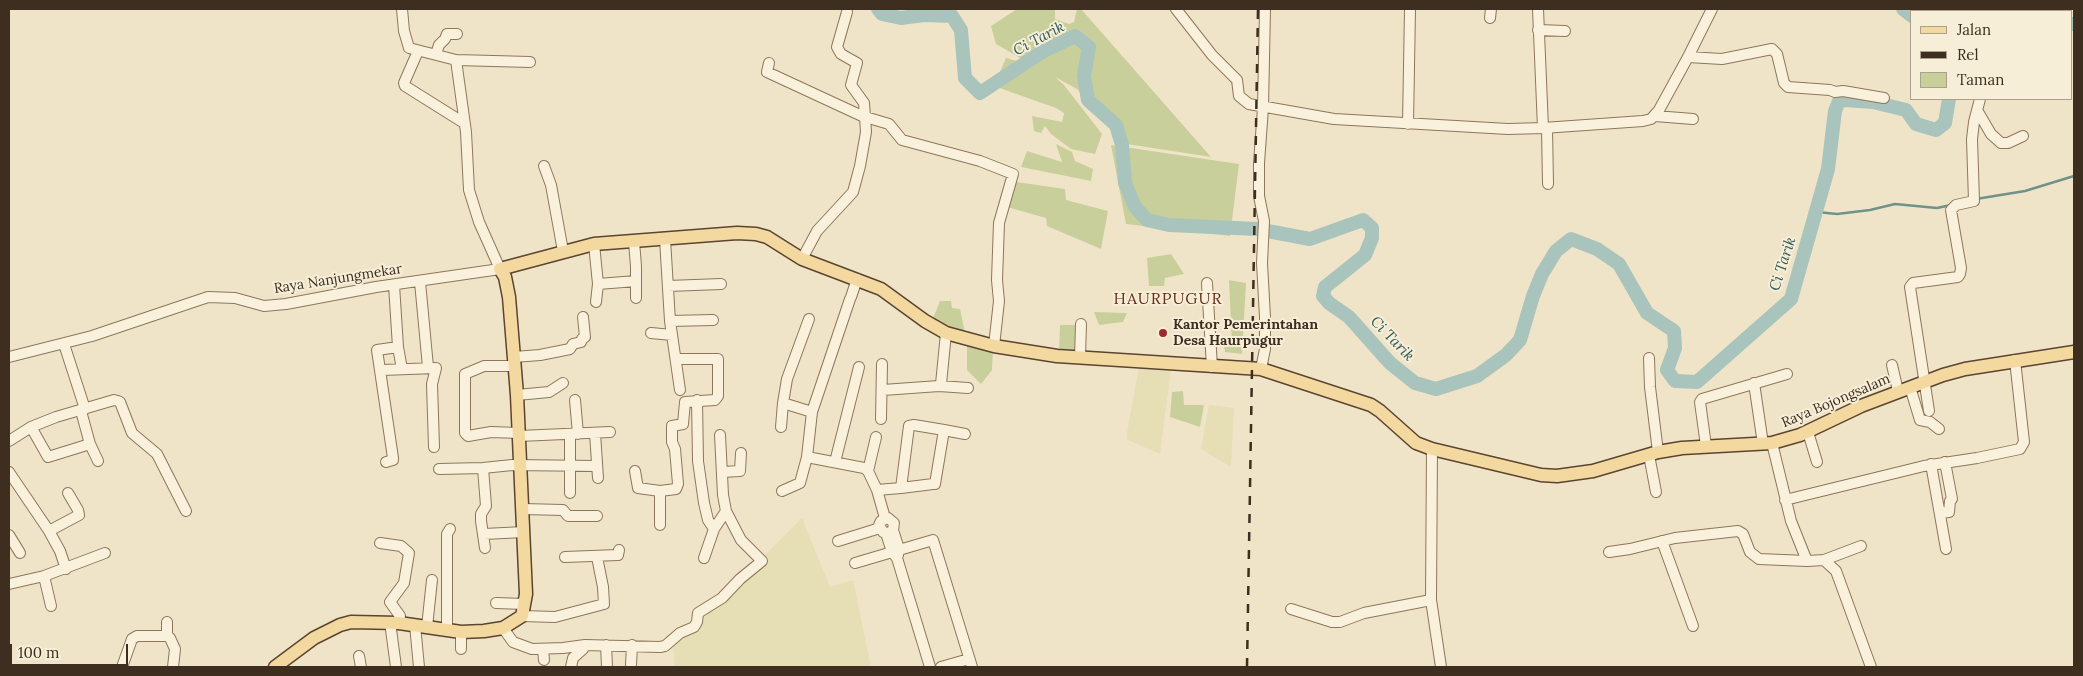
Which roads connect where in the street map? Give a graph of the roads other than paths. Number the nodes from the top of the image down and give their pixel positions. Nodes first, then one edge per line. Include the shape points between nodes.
1 (402, 9) edge
2 (1176, 9) edge
3 (1265, 9) edge
4 (1410, 9) edge
5 (1538, 9) edge
6 (1712, 9) edge
7 (846, 12) dead end
8 (1538, 30) junction
9 (1565, 31) dead end
10 (457, 34) dead end
11 (418, 51) junction
12 (436, 54) junction
13 (1688, 57) junction
14 (456, 60) junction
15 (530, 62) dead end
16 (769, 63) dead end
17 (1884, 98) dead end
18 (1980, 100) edge
19 (1263, 108) junction
20 (1977, 110) junction
21 (1655, 116) junction
22 (865, 117) junction
23 (1693, 119) dead end
24 (464, 123) junction
25 (1408, 124) junction
26 (1545, 128) junction
27 (2023, 136) dead end
28 (544, 166) dead end
29 (1548, 184) dead end
30 (767, 237) joint
31 (665, 239) junction
32 (634, 242) junction
33 (594, 244) junction
34 (563, 251) junction
35 (802, 259) junction
36 (499, 266) junction
37 (857, 279) junction
38 (636, 280) junction
39 (420, 282) junction
40 (598, 284) junction
41 (721, 284) dead end
42 (1206, 284) dead end
43 (394, 285) junction
44 (668, 286) junction
45 (636, 298) dead end
46 (596, 302) dead end
47 (583, 317) dead end
48 (809, 319) dead end
49 (713, 320) dead end
50 (670, 321) junction
51 (1081, 324) dead end
52 (651, 333) dead end
53 (946, 333) junction
54 (672, 335) junction
55 (64, 344) junction
56 (994, 346) junction
57 (398, 347) junction
58 (2074, 352) edge
59 (9, 357) edge
60 (1080, 357) junction
61 (1650, 358) dead end
62 (676, 359) junction
63 (2015, 360) junction
64 (514, 361) junction
65 (882, 364) dead end
66 (1892, 365) dead end
67 (428, 367) junction
68 (859, 367) dead end
69 (1212, 367) junction
70 (1261, 368) junction
71 (402, 369) junction
72 (382, 370) junction
73 (1787, 374) dead end
74 (1923, 382) junction
75 (564, 383) dead end
76 (1754, 383) junction
77 (939, 386) junction
78 (968, 388) dead end
79 (1904, 389) junction
80 (680, 390) dead end
81 (883, 390) junction
82 (517, 395) junction
83 (574, 400) dead end
84 (697, 400) junction
85 (783, 403) junction
86 (83, 410) junction
87 (1929, 411) dead end
88 (684, 412) junction
89 (812, 412) junction
90 (698, 413) junction
91 (881, 419) dead end
92 (30, 426) junction
93 (781, 427) dead end
94 (1939, 429) dead end
95 (944, 430) junction
96 (610, 432) dead end
97 (1808, 432) junction
98 (596, 433) junction
99 (519, 434) junction
100 (574, 434) junction
101 (965, 434) dead end
102 (720, 435) dead end
103 (876, 437) dead end
104 (9, 441) edge
105 (1768, 443) junction
106 (90, 444) junction
107 (1706, 446) junction
108 (434, 447) dead end
109 (1432, 450) junction
110 (741, 453) dead end
111 (1653, 453) junction
112 (807, 457) junction
113 (98, 461) dead end
114 (386, 462) dead end
115 (834, 462) junction
116 (1817, 462) dead end
117 (1945, 462) junction
118 (1931, 464) junction
119 (571, 465) junction
120 (521, 466) junction
121 (597, 466) junction
122 (483, 468) junction
123 (439, 469) dead end
124 (636, 471) dead end
125 (868, 471) junction
126 (9, 472) edge
127 (722, 472) junction
128 (598, 478) dead end
129 (901, 488) junction
130 (876, 490) junction
131 (660, 491) junction
132 (782, 491) dead end
133 (1656, 492) dead end
134 (68, 493) dead end
135 (570, 493) dead end
136 (1785, 500) junction
137 (523, 509) junction
138 (186, 511) dead end
139 (726, 511) junction
140 (1940, 513) junction
141 (597, 516) dead end
142 (660, 525) dead end
143 (886, 527) junction
144 (450, 529) dead end
145 (714, 529) junction
146 (49, 531) junction
147 (524, 532) junction
148 (9, 534) edge
149 (484, 534) junction
150 (838, 541) dead end
151 (1662, 541) junction
152 (380, 543) dead end
153 (1861, 546) dead end
154 (485, 548) dead end
155 (1946, 549) dead end
156 (619, 550) dead end
157 (1608, 552) dead end
158 (20, 553) dead end
159 (105, 553) dead end
160 (896, 553) junction
161 (565, 557) dead end
162 (597, 557) junction
163 (704, 558) dead end
164 (1824, 560) junction
165 (1807, 561) junction
166 (855, 563) dead end
167 (66, 569) junction
168 (44, 576) junction
169 (432, 580) dead end
170 (9, 584) edge
171 (1431, 600) junction
172 (496, 603) dead end
173 (51, 606) dead end
174 (1291, 609) dead end
175 (523, 610) junction
176 (167, 622) dead end
177 (395, 622) junction
178 (421, 626) junction
179 (1693, 626) dead end
180 (503, 628) junction
181 (447, 629) junction
182 (461, 632) junction
183 (167, 636) junction
184 (585, 644) junction
185 (606, 645) junction
186 (632, 645) junction
187 (461, 649) dead end
188 (359, 656) dead end
189 (289, 662) edge
190 (971, 663) edge
191 (631, 665) dead end
192 (122, 667) edge
193 (173, 667) edge
194 (275, 667) edge
195 (361, 667) edge
196 (396, 667) edge
197 (419, 667) edge
198 (572, 667) edge
199 (607, 667) edge
200 (930, 667) edge
201 (941, 667) edge
202 (1441, 667) edge
203 (1871, 667) edge

1 - 11 street via 409,48
2 - 19 street via 1212,55 1237,80 1239,96 1249,104
3 - 19 street
4 - 25 street
5 - 8 street
6 - 13 street
7 - 22 street via 838,50 857,62 851,85 864,103
8 - 9 street
8 - 26 street
10 - 12 street via 447,34 438,45
11 - 12 street
11 - 24 street via 405,86
12 - 14 street
13 - 17 street via 1722,59 1772,49 1777,54 1784,83 1788,87
13 - 21 street
14 - 15 street
14 - 24 street
16 - 22 street via 767,72
18 - 20 street
19 - 25 street via 1334,119
19 - 70 street via 1259,196 1264,221 1265,333
20 - 27 street via 2001,143
20 - 74 street via 1972,140 1974,198 1956,204 1952,210 1961,268 1959,276 1913,283 1910,287
21 - 23 street
21 - 26 street via 1643,121
22 - 35 street via 855,189 817,231
22 - 56 street via 889,124 902,140 980,161 1013,174 999,223 999,301
24 - 36 street via 472,203
25 - 26 street
26 - 29 street
28 - 34 street via 551,185
30 - 31 main road, Raya Nanjungmekar via 749,233
30 - 35 main road, Raya Bojongsalam
31 - 32 main road, Raya Nanjungmekar
31 - 44 street
32 - 33 main road, Raya Nanjungmekar
32 - 38 street
33 - 34 main road, Raya Nanjungmekar
33 - 40 street
34 - 36 main road, Raya Nanjungmekar
35 - 37 main road, Raya Bojongsalam
36 - 39 street, Raya Nanjungmekar
36 - 64 main road via 510,296
37 - 53 main road, Raya Bojongsalam via 880,289
37 - 89 street
38 - 40 street
38 - 45 street
39 - 43 street, Raya Nanjungmekar
39 - 67 street
40 - 46 street
41 - 44 street
42 - 69 street
43 - 55 street, Raya Nanjungmekar via 264,306 235,298 208,297
43 - 57 street
44 - 50 street
47 - 64 street via 585,337 581,342 573,344 570,349
48 - 85 street via 787,379
49 - 50 street
50 - 54 street
51 - 60 street
52 - 54 street
53 - 56 main road, Raya Bojongsalam
53 - 77 street
54 - 62 street
55 - 59 street, Raya Nanjungmekar
55 - 86 street
56 - 60 main road, Raya Bojongsalam
57 - 71 street
57 - 72 street via 378,348
58 - 63 main road, Raya Bojongsalam
60 - 69 main road, Raya Bojongsalam
61 - 111 street
62 - 80 street
62 - 84 street via 718,359 717,399
63 - 74 main road, Raya Bojongsalam via 1965,369
63 - 117 street via 2023,447
64 - 82 main road
64 - 99 street via 484,366 465,374 465,433 468,436 491,432
65 - 81 street
66 - 79 street
67 - 71 street
67 - 108 street via 436,368 432,384
68 - 115 street
69 - 70 main road, Raya Bojongsalam
70 - 109 main road, Raya Bojongsalam via 1371,405 1416,443
71 - 72 street
72 - 114 street via 394,458
73 - 76 street
74 - 79 main road, Raya Bojongsalam
74 - 87 street
75 - 82 street via 549,392
76 - 105 street
76 - 107 street via 1700,400
77 - 78 street
77 - 81 street
79 - 94 street via 1920,420
79 - 97 main road, Raya Bojongsalam
81 - 91 street
82 - 99 main road
83 - 100 street
84 - 88 street via 686,402
84 - 90 street
85 - 89 street
85 - 93 street
86 - 92 street
86 - 106 street
86 - 138 street via 114,400 120,402 132,433 157,454
88 - 90 street
88 - 131 street via 683,424 672,426 678,486
89 - 112 street
90 - 145 street via 698,461 708,520
92 - 104 street
92 - 106 street via 48,457
95 - 101 street
95 - 129 street via 935,484
95 - 129 street via 909,426
96 - 98 street
97 - 105 main road, Raya Bojongsalam
97 - 116 street
98 - 100 street
98 - 121 street
99 - 100 street
99 - 120 main road
100 - 119 street
102 - 127 street
103 - 125 street
105 - 107 main road, Raya Bojongsalam
105 - 136 street
106 - 113 street
107 - 111 main road, Raya Bojongsalam
109 - 111 main road, Raya Bojongsalam via 1557,476 1593,471
109 - 171 street
110 - 127 street via 740,471
111 - 133 street
112 - 115 street
112 - 132 street via 800,483
115 - 125 street via 861,466
117 - 118 street
117 - 140 street via 1952,499 1949,512
118 - 136 street
118 - 140 street
119 - 120 street
119 - 121 street
119 - 135 street
120 - 122 street
120 - 137 main road
121 - 128 street
122 - 123 street
122 - 149 street via 486,506 481,514
124 - 131 street via 638,488
125 - 130 street
126 - 146 street
127 - 139 street
129 - 130 street
130 - 143 street
131 - 142 street
134 - 146 street via 79,515
136 - 165 street
137 - 141 street via 563,510 568,516
137 - 147 main road
139 - 145 street
139 - 186 street via 741,540 761,558 760,564 722,598 698,613 696,624 690,630 680,633 665,646
140 - 155 street
143 - 150 street
143 - 160 street
144 - 181 street via 447,534
145 - 163 street
146 - 167 street
147 - 149 street
147 - 175 main road via 526,594
148 - 158 street
149 - 154 street
151 - 157 street
151 - 165 street via 1738,532 1744,536 1750,552 1759,559
151 - 179 street
152 - 177 street via 401,546 409,553 404,583 390,602 400,616
153 - 164 street
156 - 162 street via 618,556
159 - 167 street
160 - 166 street
160 - 190 street via 930,540 935,542
160 - 200 street
161 - 162 street
162 - 175 street via 604,604 556,617
164 - 165 street
164 - 203 street via 1838,576
167 - 168 street
168 - 170 street
168 - 173 street
169 - 178 street
171 - 174 street via 1364,613 1340,622
171 - 202 street
172 - 175 street
175 - 180 main road
176 - 183 street
177 - 178 main road
177 - 189 main road via 363,621 340,625 314,638
177 - 196 street
178 - 181 main road
178 - 197 street
180 - 182 main road
180 - 184 street via 513,642 543,654
181 - 182 main road
182 - 187 street
183 - 192 street via 134,637
183 - 193 street via 174,645
184 - 185 street
184 - 198 street via 573,658
185 - 186 street
185 - 199 street
186 - 191 street
188 - 195 street
189 - 194 main road
190 - 201 street

